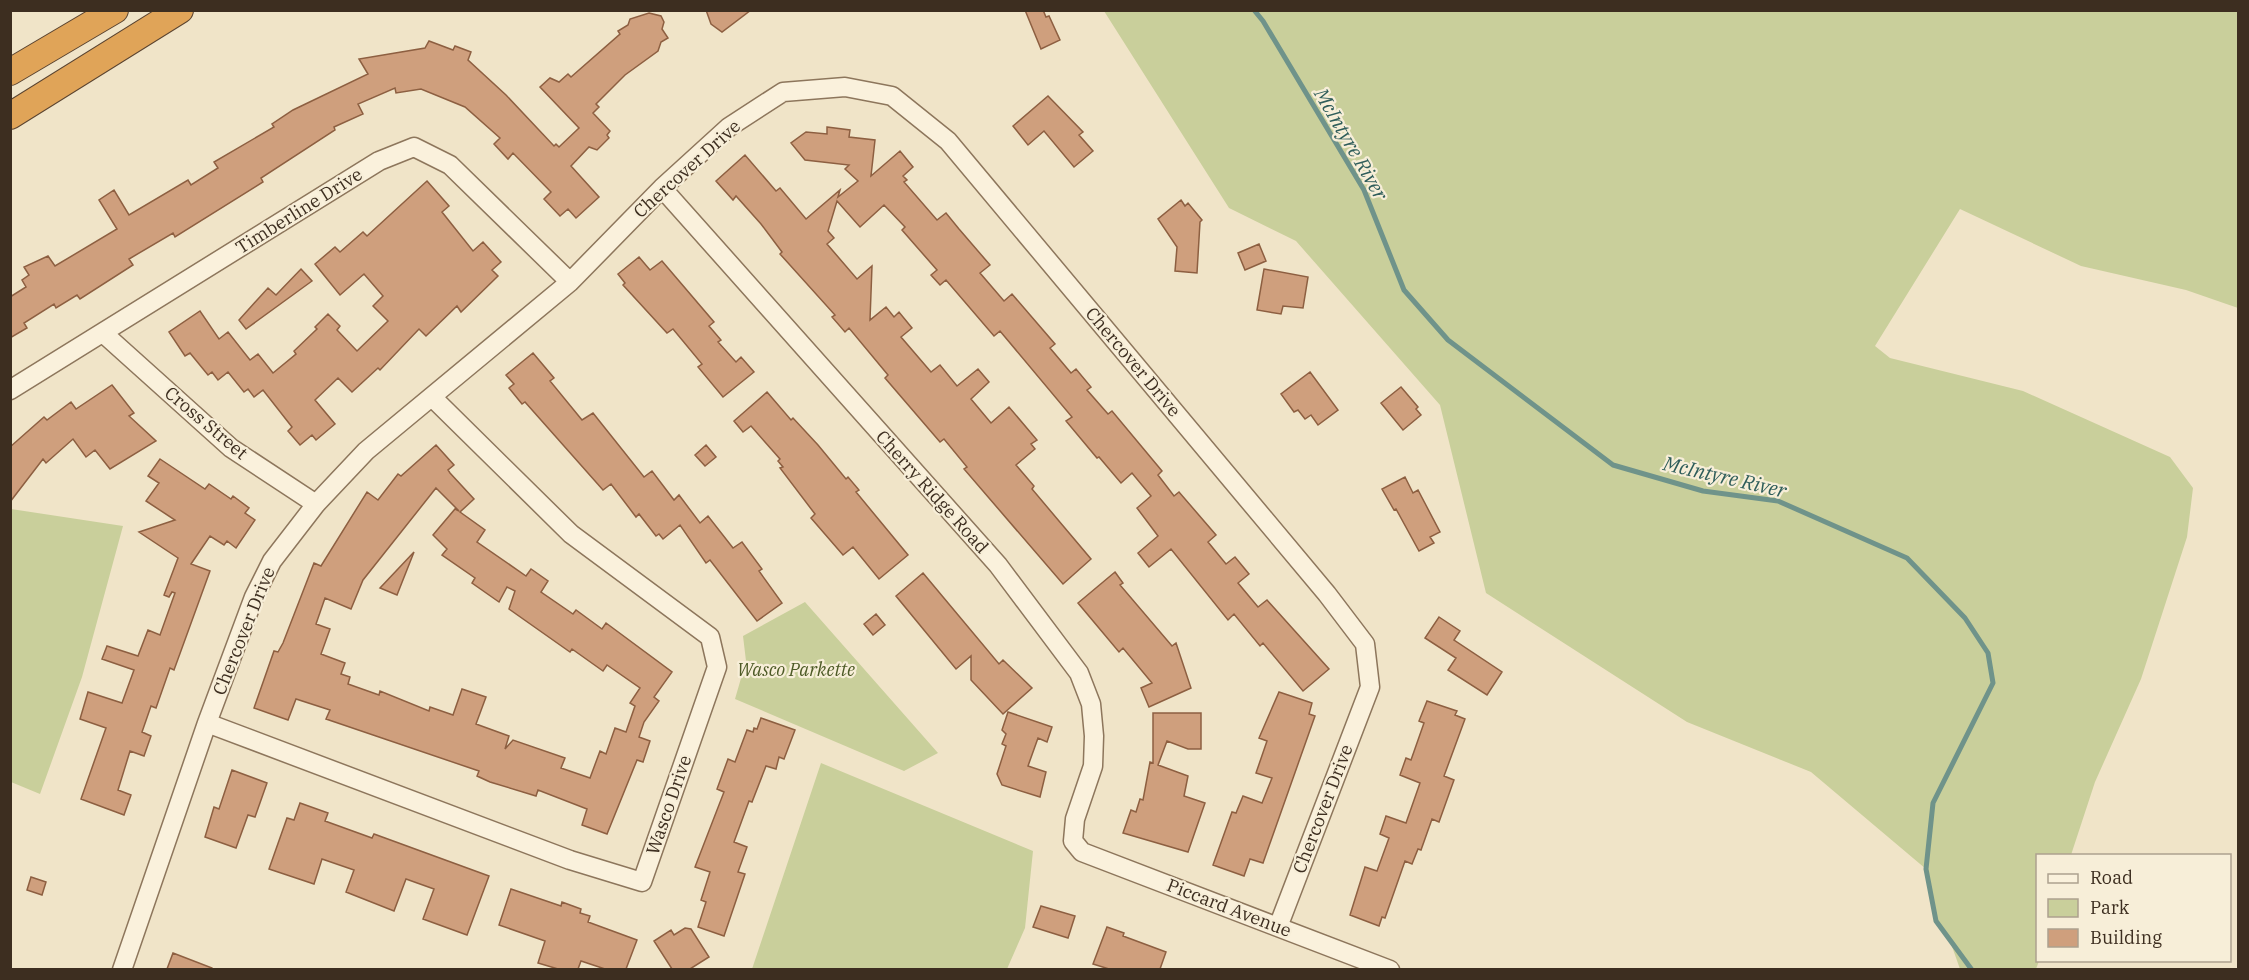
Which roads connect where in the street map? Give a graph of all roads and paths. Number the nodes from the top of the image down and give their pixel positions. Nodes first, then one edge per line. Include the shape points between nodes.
1 (115, 10) edge
2 (180, 10) edge
3 (10, 72) edge
4 (10, 116) edge
5 (662, 188) junction
6 (570, 282) junction
7 (103, 333) junction
8 (10, 390) edge
9 (432, 397) junction
10 (316, 504) junction
11 (207, 723) junction
12 (1073, 841) joint
13 (1278, 927) junction
14 (122, 969) edge
15 (1390, 969) edge

1 - 3 highway
2 - 4 highway
5 - 6 street, Chercover Drive
5 - 12 street, Cherry Ridge Road via 998,566 1079,673 1091,704 1093,766 1075,819
5 - 13 street, Chercover Drive via 729,127 783,92 845,87 892,96 948,141 1320,585 1365,644 1370,687
6 - 7 street, Timberline Drive via 450,165 414,147 379,161
6 - 9 street, Chercover Drive
7 - 8 street, Timberline Drive
7 - 10 street, Cross Street via 231,448
9 - 10 street, Chercover Drive via 366,451
9 - 11 street, Wasco Drive via 571,534 710,637 717,667 642,882 570,860
10 - 11 street, Chercover Drive via 272,561 254,597
11 - 14 street, Chercover Drive
12 - 13 street, Piccard Avenue via 1082,852
13 - 15 street, Piccard Avenue

